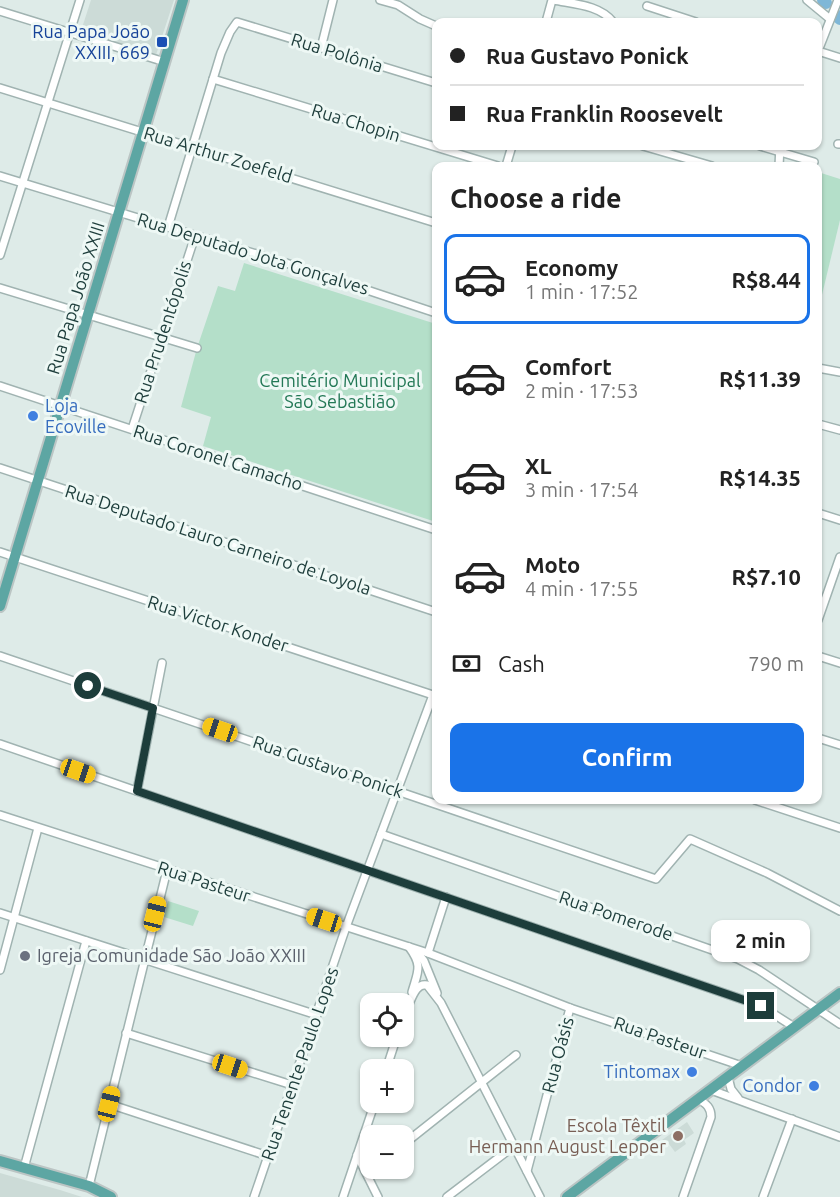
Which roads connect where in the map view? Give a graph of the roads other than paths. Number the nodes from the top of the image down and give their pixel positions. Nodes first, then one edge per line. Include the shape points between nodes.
1 (80, 0) edge
2 (183, 0) edge
3 (333, 0) edge
4 (380, 0) edge
5 (553, 0) edge
6 (807, 0) edge
7 (647, 6) dead end
8 (834, 10) edge
9 (0, 11) edge
10 (547, 18) edge
11 (610, 18) edge
12 (684, 18) edge
13 (432, 24) edge
14 (69, 33) junction
15 (822, 41) edge
16 (321, 48) junction
17 (822, 52) edge
18 (840, 58) edge
19 (165, 62) junction
20 (213, 79) junction
21 (432, 82) edge
22 (0, 88) edge
23 (48, 102) junction
24 (143, 132) junction
25 (432, 146) edge
26 (193, 147) junction
27 (446, 150) edge
28 (657, 150) edge
29 (785, 150) edge
30 (485, 162) edge
31 (698, 162) edge
32 (814, 162) dead end
33 (0, 176) edge
34 (22, 183) junction
35 (119, 212) junction
36 (432, 222) edge
37 (168, 227) junction
38 (195, 236) junction
39 (0, 255) edge
40 (0, 288) edge
41 (432, 312) edge
42 (88, 315) junction
43 (162, 338) junction
44 (197, 348) dead end
45 (822, 369) edge
46 (840, 372) edge
47 (0, 386) edge
48 (61, 406) junction
49 (822, 425) edge
50 (132, 429) junction
51 (840, 430) edge
52 (0, 468) edge
53 (38, 480) junction
54 (822, 514) edge
55 (840, 520) edge
56 (432, 529) edge
57 (0, 552) edge
58 (15, 557) junction
59 (840, 557) edge
60 (0, 606) edge
61 (822, 609) edge
62 (432, 611) edge
63 (0, 656) edge
64 (822, 657) edge
65 (162, 663) dead end
66 (840, 663) edge
67 (432, 694) edge
68 (432, 702) edge
69 (153, 708) junction
70 (822, 739) edge
71 (0, 744) edge
72 (840, 745) edge
73 (397, 790) junction
74 (137, 791) junction
75 (432, 802) edge
76 (438, 804) edge
77 (767, 804) edge
78 (0, 815) edge
79 (38, 828) junction
80 (840, 828) edge
81 (381, 834) junction
82 (166, 870) junction
83 (367, 870) junction
84 (446, 897) junction
85 (840, 911) edge
86 (0, 913) edge
87 (14, 918) junction
88 (346, 927) junction
89 (86, 941) junction
90 (410, 948) junction
91 (428, 953) junction
92 (144, 959) junction
93 (447, 961) junction
94 (427, 966) junction
95 (0, 970) edge
96 (411, 993) edge
97 (840, 993) edge
98 (414, 994) edge
99 (441, 1003) junction
100 (570, 1008) junction
101 (817, 1010) junction
102 (316, 1015) junction
103 (840, 1024) edge
104 (794, 1027) junction
105 (126, 1033) junction
106 (516, 1055) dead end
107 (742, 1066) junction
108 (728, 1077) junction
109 (482, 1083) junction
110 (292, 1085) junction
111 (711, 1090) junction
112 (698, 1099) junction
113 (743, 1101) junction
114 (109, 1104) junction
115 (371, 1113) edge
116 (792, 1119) junction
117 (414, 1136) edge
118 (840, 1137) edge
119 (514, 1146) junction
120 (357, 1155) junction
121 (268, 1156) junction
122 (360, 1159) edge
123 (0, 1161) edge
124 (24, 1168) junction
125 (527, 1171) junction
126 (372, 1179) edge
127 (89, 1186) junction
128 (111, 1197) edge
129 (254, 1197) edge
130 (343, 1197) edge
131 (378, 1197) edge
132 (447, 1197) edge
133 (540, 1197) edge
134 (567, 1197) edge
135 (683, 1197) edge
136 (763, 1197) edge

1 - 14 street
2 - 19 main road, Rua Papa João XXIII
3 - 16 street
4 - 13 street via 398,5
5 - 10 street
5 - 11 street via 597,9
6 - 8 street
7 - 12 street
8 - 15 street
9 - 14 street
14 - 19 street
14 - 23 street
16 - 20 street, Rua Polônia via 237,22 225,42
16 - 21 street, Rua Polônia
17 - 18 street
19 - 24 main road, Rua Papa João XXIII
20 - 25 street, Rua Chopin
20 - 26 street
22 - 23 street, Rua Arthur Zoefeld
23 - 24 street, Rua Arthur Zoefeld
23 - 34 street
24 - 26 street, Rua Arthur Zoefeld
24 - 35 main road, Rua Papa João XXIII
26 - 36 street, Rua Arthur Zoefeld
26 - 37 street
27 - 30 street, Rua Chopin
28 - 31 street
29 - 32 street
33 - 34 street, Rua Deputado Jota Gonçalves
34 - 35 street, Rua Deputado Jota Gonçalves
34 - 39 street
35 - 37 street, Rua Deputado Jota Gonçalves
35 - 42 main road, Rua Papa João XXIII
37 - 38 street, Rua Deputado Jota Gonçalves
38 - 41 street, Rua Deputado Jota Gonçalves
38 - 43 street, Rua Prudentópolis
40 - 42 street
42 - 43 street
42 - 48 main road, Rua Papa João XXIII
43 - 44 street
43 - 50 street, Rua Prudentópolis
45 - 46 street
47 - 48 street, Rua Coronel Camacho
48 - 50 street, Rua Coronel Camacho
48 - 53 main road, Rua Papa João XXIII
49 - 51 street
50 - 56 street, Rua Coronel Camacho
52 - 53 street, Rua Deputado Lauro Carneiro de Loyola
53 - 58 main road, Rua Papa João XXIII
53 - 62 street, Rua Deputado Lauro Carneiro de Loyola
54 - 55 street
57 - 58 street, Rua Victor Konder
58 - 60 main road, Rua Papa João XXIII
58 - 67 street, Rua Victor Konder
59 - 61 street
63 - 69 street, Rua Gustavo Ponick
64 - 66 street
65 - 69 street
68 - 73 street, Rua Tenente Paulo Lopes
69 - 73 street, Rua Gustavo Ponick
69 - 74 street
70 - 72 street
71 - 74 street
73 - 75 street, Rua Gustavo Ponick
73 - 81 street, Rua Tenente Paulo Lopes
74 - 83 street
76 - 85 street, Rua Gustavo Ponick via 656,879 690,839
77 - 80 street
78 - 79 street, Rua Pasteur
79 - 82 street, Rua Pasteur
79 - 87 street
81 - 83 street, Rua Tenente Paulo Lopes
81 - 101 street, Rua Pomerode via 738,959
82 - 88 street, Rua Pasteur
82 - 92 street
83 - 84 street
83 - 88 street, Rua Tenente Paulo Lopes
84 - 91 street
84 - 104 street via 754,1003
86 - 87 street
87 - 89 street
87 - 95 street
88 - 90 street, Rua Pasteur
88 - 102 street, Rua Tenente Paulo Lopes
89 - 92 street
89 - 124 street
90 - 91 street, Rua Pasteur
90 - 94 street
90 - 96 street via 419,965
91 - 93 street, Rua Pasteur
92 - 102 street
92 - 105 street
93 - 94 street via 434,959
93 - 100 street, Rua Pasteur
94 - 99 street
97 - 101 main road
98 - 99 street via 423,984 428,985
99 - 109 street
100 - 107 street, Rua Pasteur
100 - 125 street, Rua Oásis
101 - 103 street, Rua Pomerode
101 - 104 main road
102 - 110 street, Rua Tenente Paulo Lopes
104 - 107 main road
105 - 110 street
105 - 114 street
106 - 109 street
107 - 108 main road
108 - 111 main road
108 - 113 street via 731,1089
109 - 117 street
109 - 119 street
110 - 121 street, Rua Tenente Paulo Lopes
111 - 112 main road
111 - 113 street
112 - 134 main road
112 - 135 street via 708,1106 711,1117
113 - 116 street
114 - 121 street
114 - 127 street
115 - 120 street
116 - 118 street
116 - 136 street
119 - 125 street
119 - 132 street
120 - 122 street
120 - 130 street
121 - 129 street, Rua Tenente Paulo Lopes
123 - 124 main road
124 - 127 main road
125 - 133 street
126 - 131 street
127 - 128 main road

